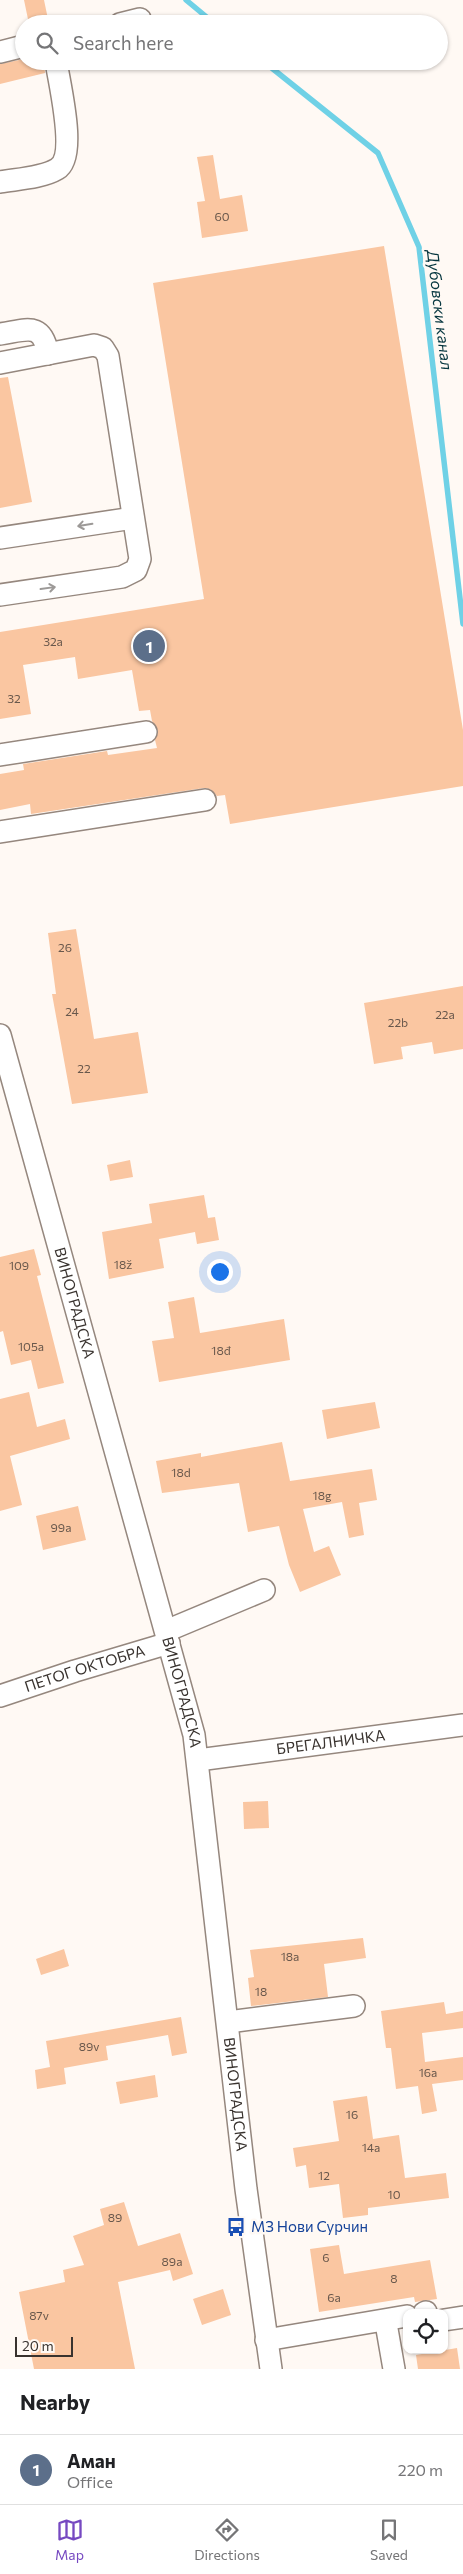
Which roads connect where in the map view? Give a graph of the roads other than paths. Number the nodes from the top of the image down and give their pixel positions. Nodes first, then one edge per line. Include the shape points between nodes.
1 (15, 48) edge
2 (0, 52) edge
3 (57, 70) edge
4 (0, 182) edge
5 (0, 334) edge
6 (48, 354) junction
7 (0, 363) edge
8 (133, 518) junction
9 (0, 538) edge
10 (0, 595) edge
11 (146, 732) dead end
12 (0, 755) edge
13 (205, 800) dead end
14 (0, 832) edge
15 (0, 1035) edge
16 (264, 1590) dead end
17 (167, 1637) junction
18 (0, 1696) edge
19 (463, 1725) edge
20 (198, 1760) junction
21 (354, 2006) dead end
22 (228, 2022) junction
23 (403, 2317) edge
24 (463, 2317) edge
25 (448, 2319) edge
26 (397, 2328) edge
27 (268, 2353) edge
28 (394, 2369) edge

1 - 2 street
3 - 4 street via 67,135 64,162 50,172
5 - 6 street via 32,330 40,333 45,339
6 - 7 street
6 - 8 street via 94,345 103,348 108,356
8 -> 9 street
10 -> 8 street via 122,577 136,570 140,559
11 - 12 street
13 - 14 street
15 - 17 street, ВИНОГРАДСКА
16 - 17 street, ПЕТОГ ОКТОБРА
17 - 18 street, ПЕТОГ ОКТОБРА
17 - 20 street, ВИНОГРАДСКА
19 - 20 street, БРЕГАЛНИЧКА
20 - 22 street, ВИНОГРАДСКА via 195,1800
21 - 22 street
22 - 27 street, ВИНОГРАДСКА
23 - 27 street
24 - 25 street
26 - 27 street
26 - 28 street

